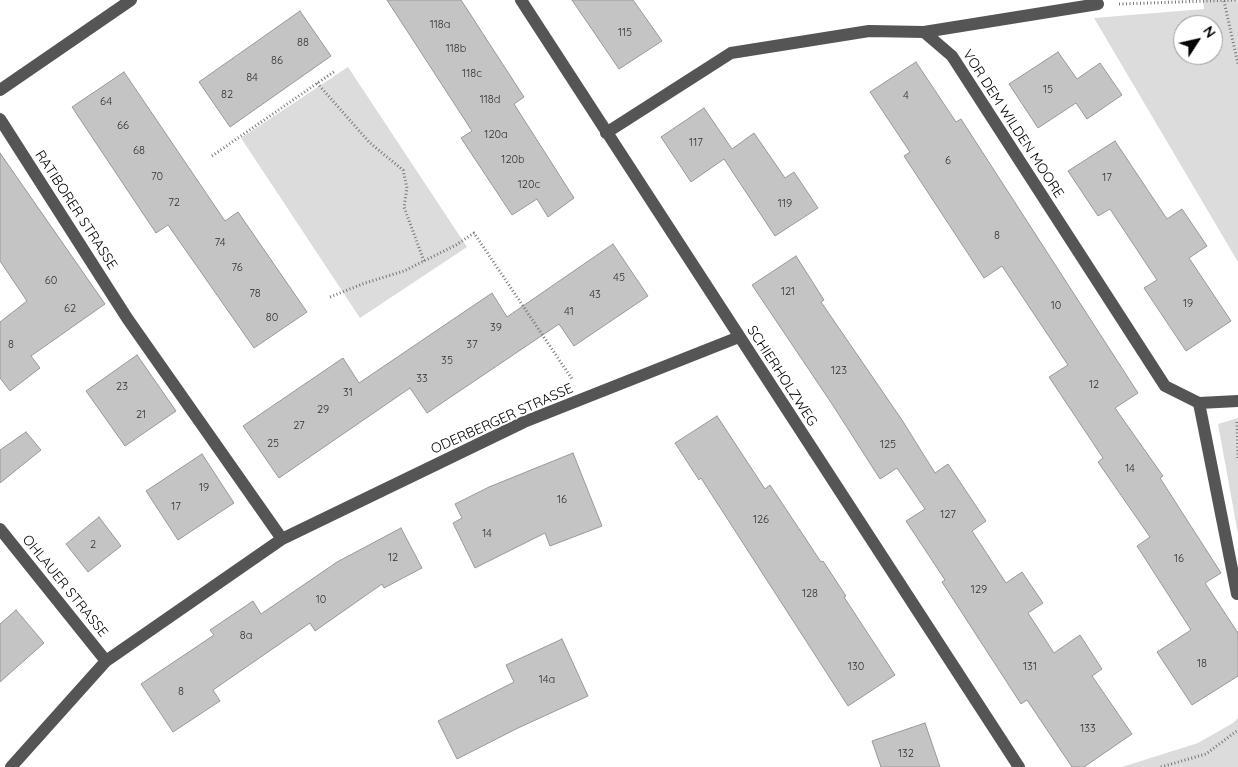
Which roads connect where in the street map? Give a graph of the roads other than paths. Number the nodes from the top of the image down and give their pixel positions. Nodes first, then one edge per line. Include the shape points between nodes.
1 (132, 0) edge
2 (521, 0) edge
3 (1098, 4) road end
4 (924, 32) junction
5 (0, 90) edge
6 (0, 118) edge
7 (606, 133) junction
8 (739, 338) junction
9 (1237, 401) edge
10 (1199, 404) junction
11 (0, 529) edge
12 (282, 539) junction
13 (1237, 594) edge
14 (106, 661) junction
15 (11, 767) edge
16 (1019, 767) edge

1 - 5 street
2 - 7 street, SCHIERHOLZWEG
3 - 4 street
4 - 7 street via 869,31 731,53
4 - 10 street, VOR DEM WILDEN MOORE via 952,56 1165,386
6 - 12 street, RATIBORER STRASSE via 127,318
7 - 8 street, SCHIERHOLZWEG
8 - 12 street, ODERBERGER STRASSE via 524,422
8 - 16 street, SCHIERHOLZWEG
9 - 10 street
10 - 13 street
11 - 14 street, OHLAUER STRASSE
12 - 14 street, ODERBERGER STRASSE
14 - 15 street, ODERBERGER STRASSE

